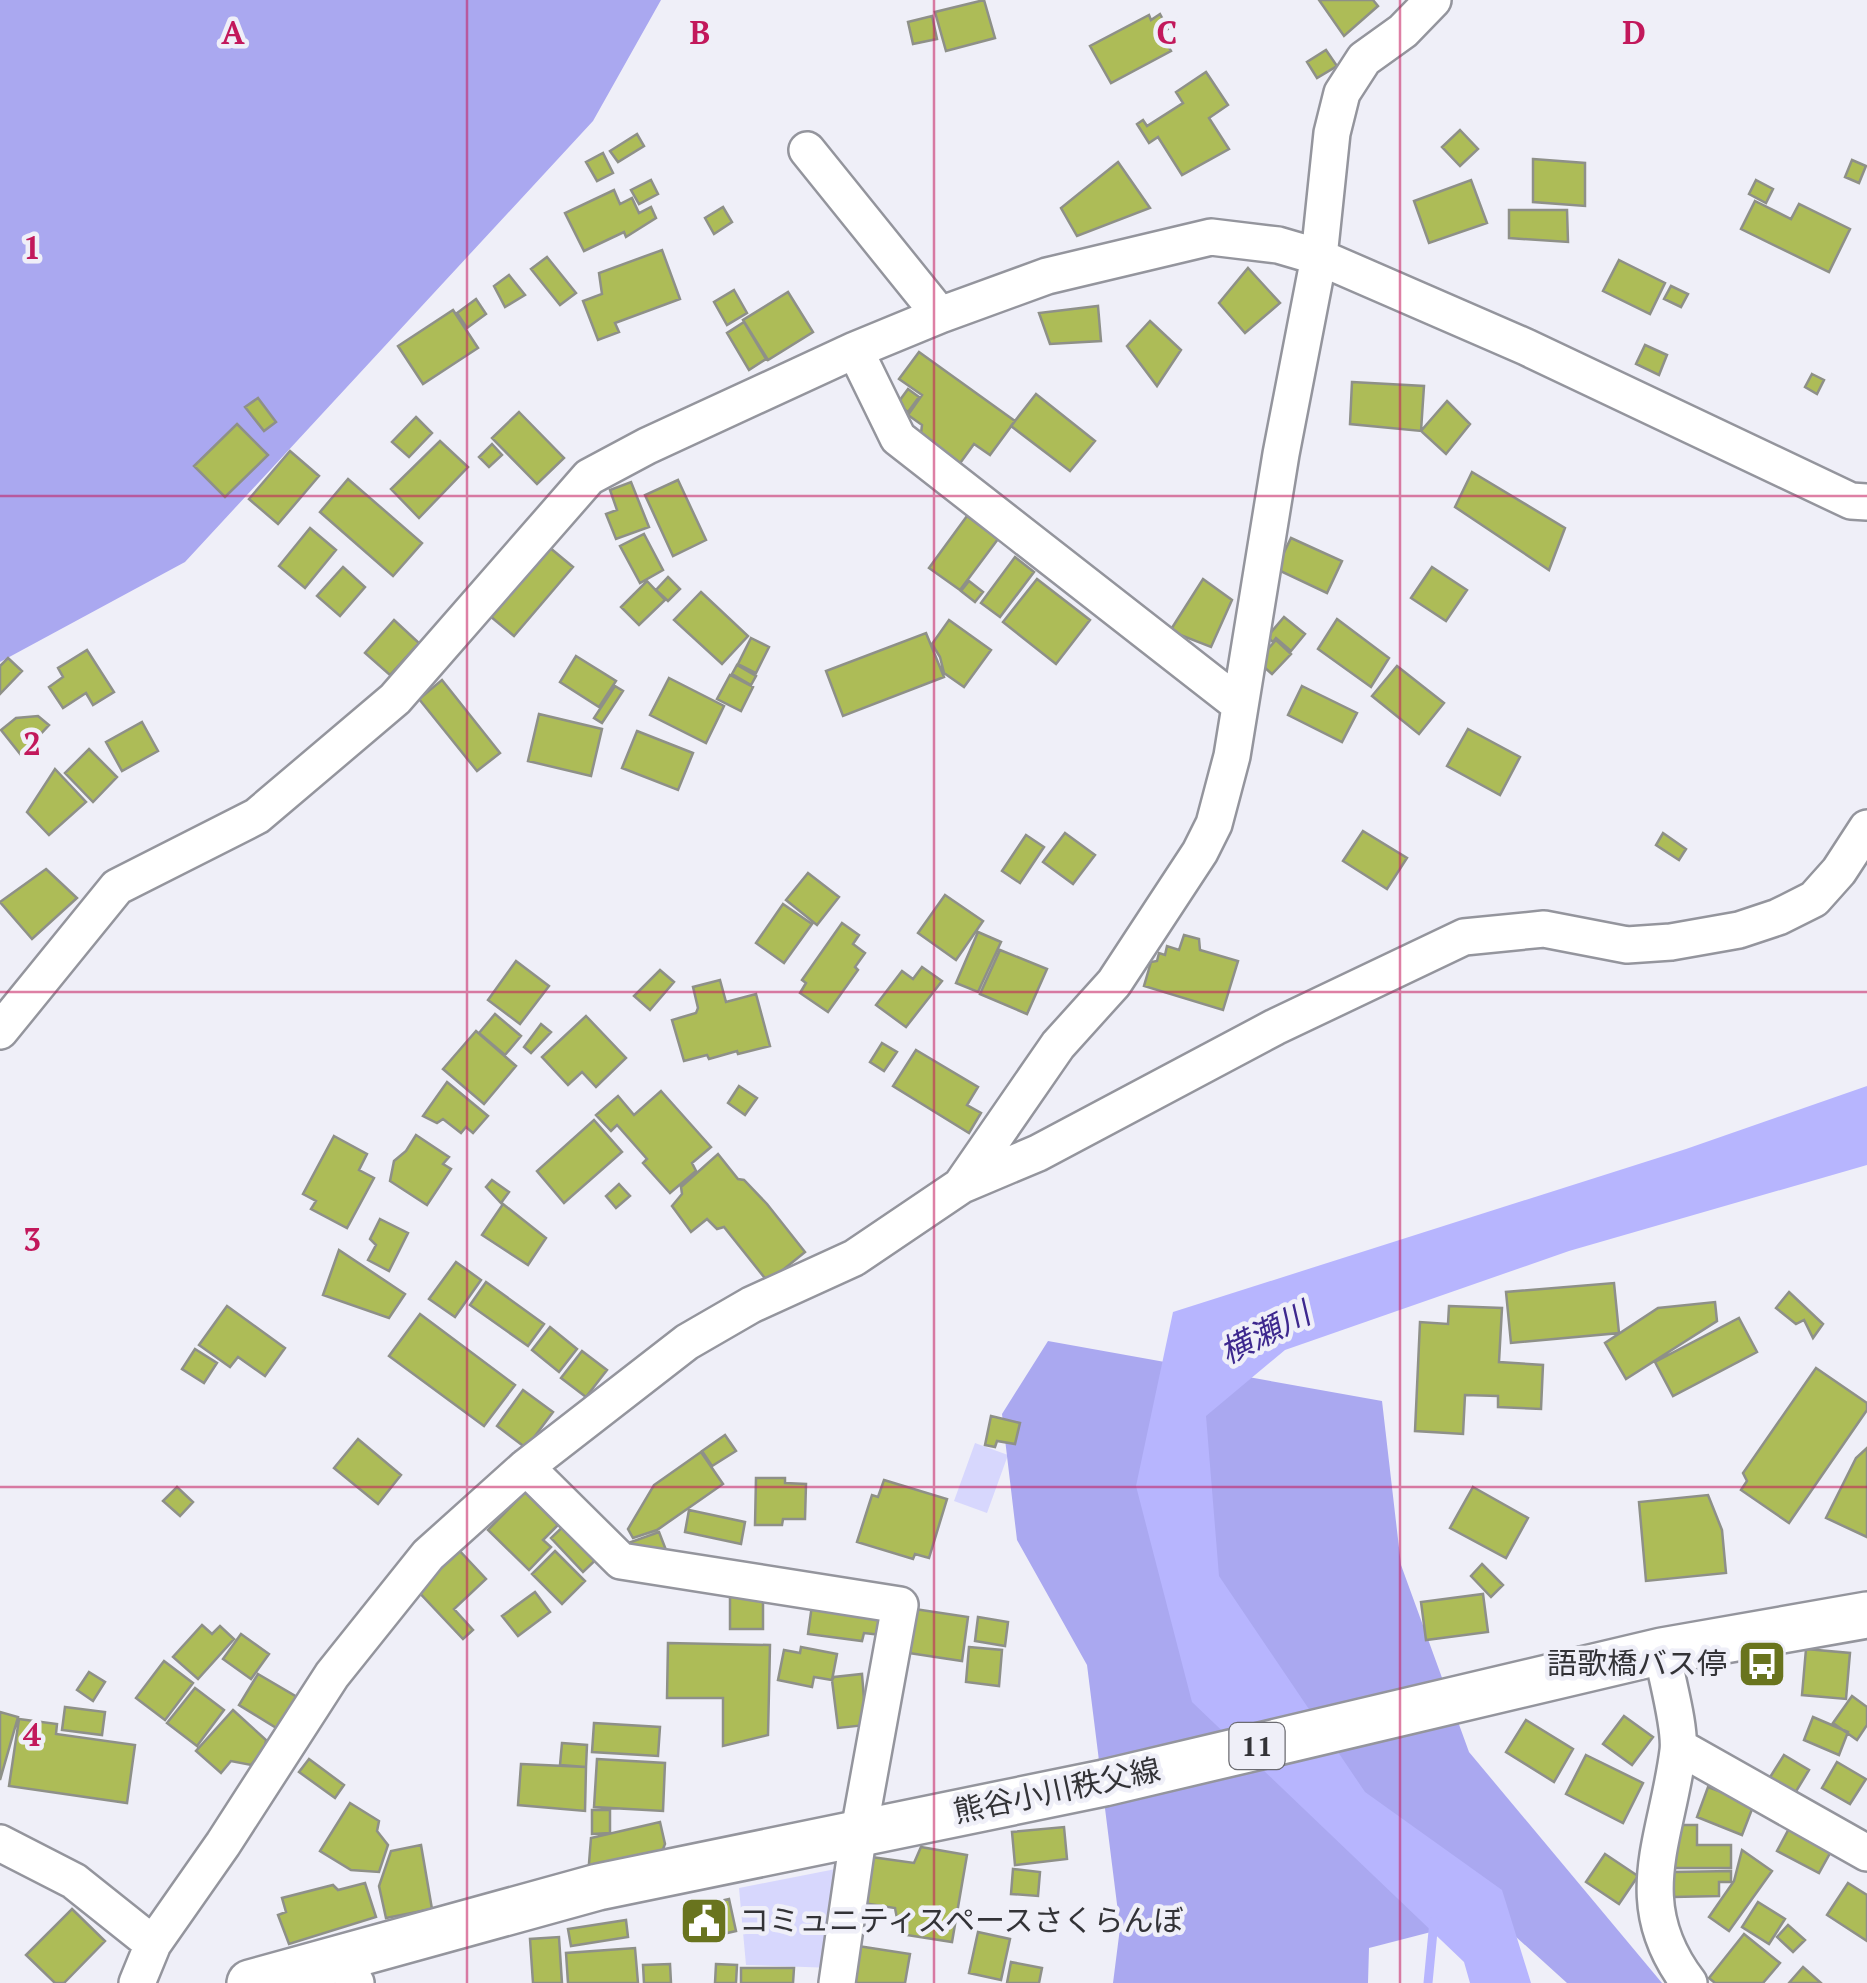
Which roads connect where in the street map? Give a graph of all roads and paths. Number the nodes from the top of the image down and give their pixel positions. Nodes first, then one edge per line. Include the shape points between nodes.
1 (1433, 0) edge
2 (807, 150) dead end
3 (1319, 257) junction
4 (940, 315) junction
5 (855, 350) junction
6 (1867, 502) edge
7 (1240, 705) junction
8 (1867, 828) edge
9 (0, 1031) edge
10 (962, 1185) junction
11 (526, 1467) junction
12 (1867, 1615) edge
13 (1662, 1651) junction
14 (1679, 1747) junction
15 (859, 1831) junction
16 (0, 1843) edge
17 (1867, 1853) edge
18 (153, 1944) junction
19 (348, 1970) edge
20 (137, 1983) edge
21 (250, 1983) edge
22 (838, 1983) edge
23 (1689, 1983) edge

1 - 3 street via 1364,59 1342,93
2 - 4 street
3 - 4 street via 1210,237 1048,276
3 - 6 street via 1851,502
3 - 7 street
4 - 5 street
5 - 7 street via 898,438
5 - 9 street via 589,476 396,698 257,816 117,887
7 - 10 street via 1214,824 1200,852 1114,983 1058,1045
8 - 10 street via 1814,899 1778,917 1739,930 1626,945 1544,929 1464,936 1038,1153
10 - 11 street via 854,1258 687,1342
11 - 15 street via 620,1560 900,1605
11 - 18 street via 428,1556 349,1651
12 - 13 main road, 熊谷小川秩父線 / 11
13 - 14 street
13 - 15 main road, 熊谷小川秩父線 / 11 via 1104,1782
14 - 17 street
14 - 23 street via 1654,1904 1665,1944
15 - 19 main road, 熊谷小川秩父線 / 11 via 598,1887
15 - 22 street
16 - 18 street via 74,1880
18 - 20 street
19 - 21 main road, 熊谷小川秩父線 / 11

